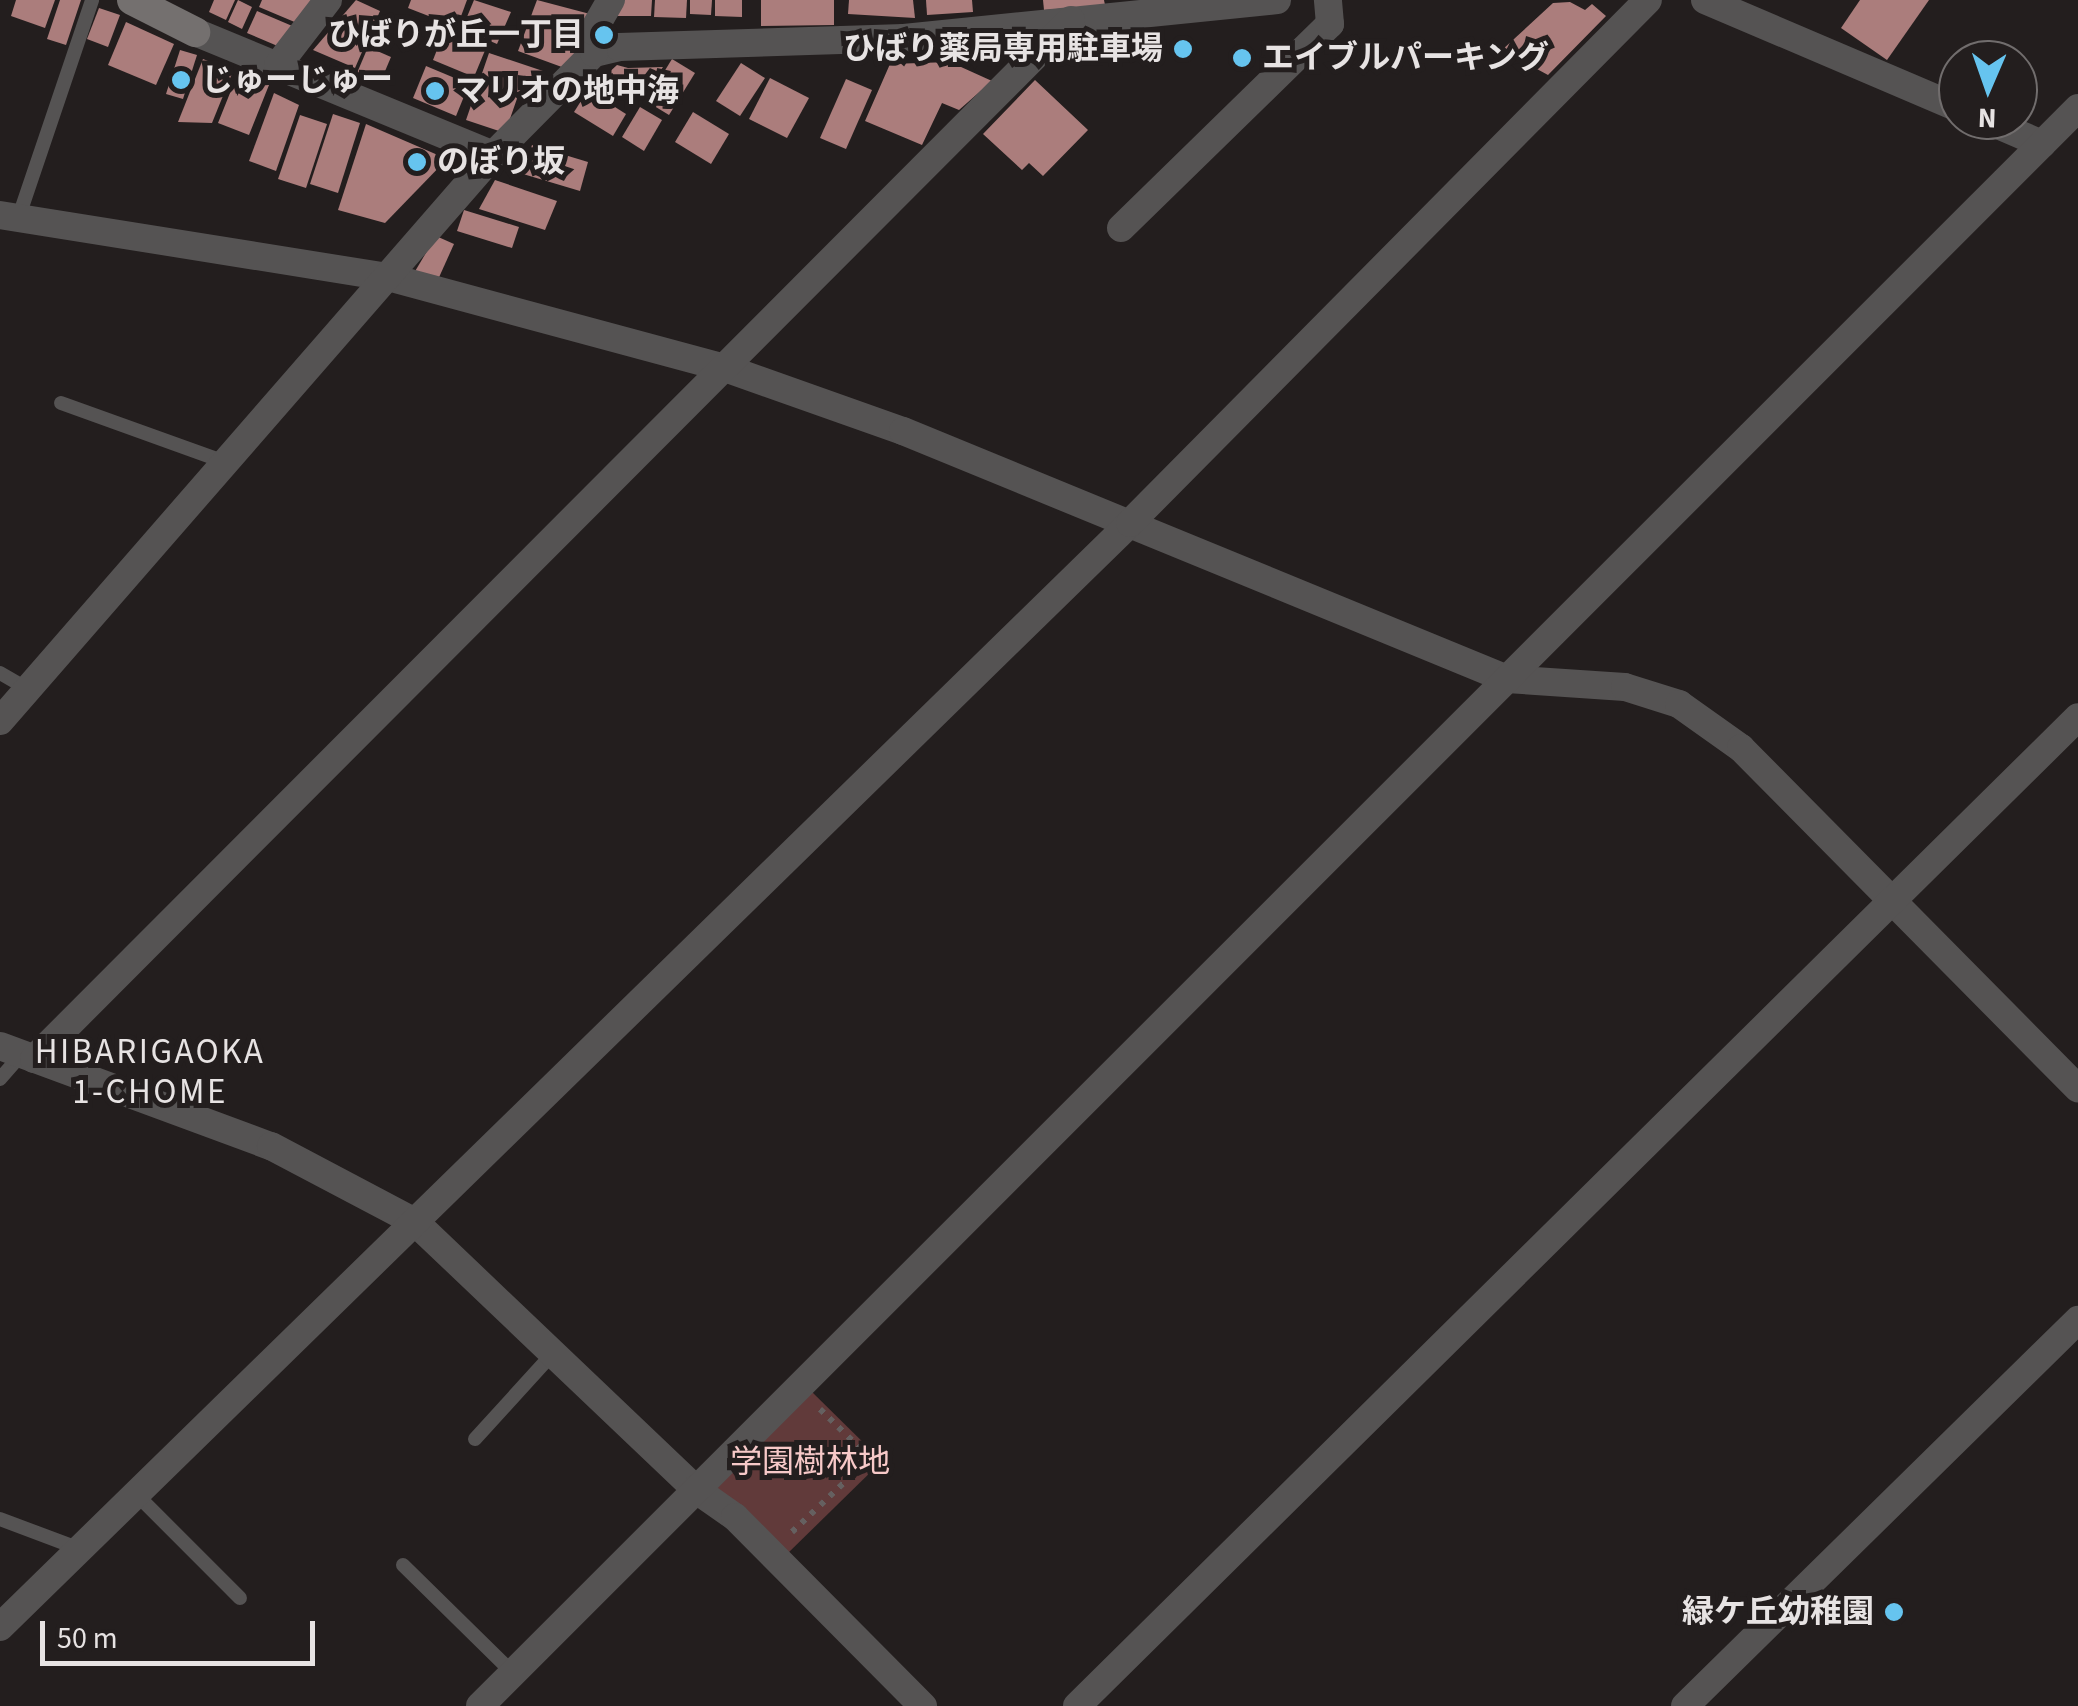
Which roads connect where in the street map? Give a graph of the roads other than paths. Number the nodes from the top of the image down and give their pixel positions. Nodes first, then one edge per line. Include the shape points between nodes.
1 (92, 0) edge
2 (132, 0) edge
3 (328, 0) edge
4 (610, 0) edge
5 (1277, 0) edge
6 (1328, 0) edge
7 (1648, 0) edge
8 (1705, 0) edge
9 (1032, 12) edge
10 (1070, 20) junction
11 (195, 32) joint
12 (594, 54) junction
13 (278, 65) junction
14 (1938, 99) edge
15 (2078, 108) edge
16 (2033, 140) edge
17 (2042, 144) junction
18 (493, 155) junction
19 (6, 216) edge
20 (1122, 228) dead end
21 (388, 276) junction
22 (725, 368) junction
23 (60, 404) dead end
24 (226, 462) junction
25 (1130, 523) junction
26 (0, 673) edge
27 (1508, 679) junction
28 (28, 689) junction
29 (2078, 717) edge
30 (0, 721) edge
31 (1892, 903) junction
32 (19, 1053) edge
33 (0, 1079) edge
34 (2078, 1089) edge
35 (415, 1222) junction
36 (2078, 1320) edge
37 (555, 1351) junction
38 (475, 1440) dead end
39 (694, 1489) junction
40 (136, 1494) junction
41 (0, 1519) edge
42 (80, 1549) junction
43 (403, 1565) dead end
44 (240, 1598) dead end
45 (0, 1627) edge
46 (513, 1674) junction
47 (480, 1706) edge
48 (923, 1706) edge
49 (1077, 1706) edge
50 (1685, 1706) edge

1 - 19 lane
2 - 11 street
3 - 13 street
4 - 12 street via 593,31
5 - 10 street
6 - 20 street via 1330,24
7 - 25 street
8 - 14 street
9 - 10 street
9 - 12 street
10 - 22 street
11 - 13 street
12 - 18 street
13 - 18 street
15 - 17 street
16 - 17 street
17 - 27 street
18 - 21 street
19 - 21 street
21 - 22 street
21 - 24 street
22 - 25 street
22 - 32 street
23 - 24 lane
24 - 28 street
25 - 27 street
25 - 35 street
26 - 28 lane
27 - 31 street via 1625,687 1679,704 1741,748
27 - 39 street
28 - 30 street
29 - 31 street
31 - 34 street
31 - 49 street
32 - 33 lane
32 - 35 street via 270,1146
35 - 37 street
35 - 40 street
36 - 50 street
37 - 38 lane
37 - 39 street
39 - 46 street
39 - 48 street via 735,1517
40 - 42 street
40 - 44 lane
41 - 42 lane
42 - 45 street
43 - 46 lane
46 - 47 street

